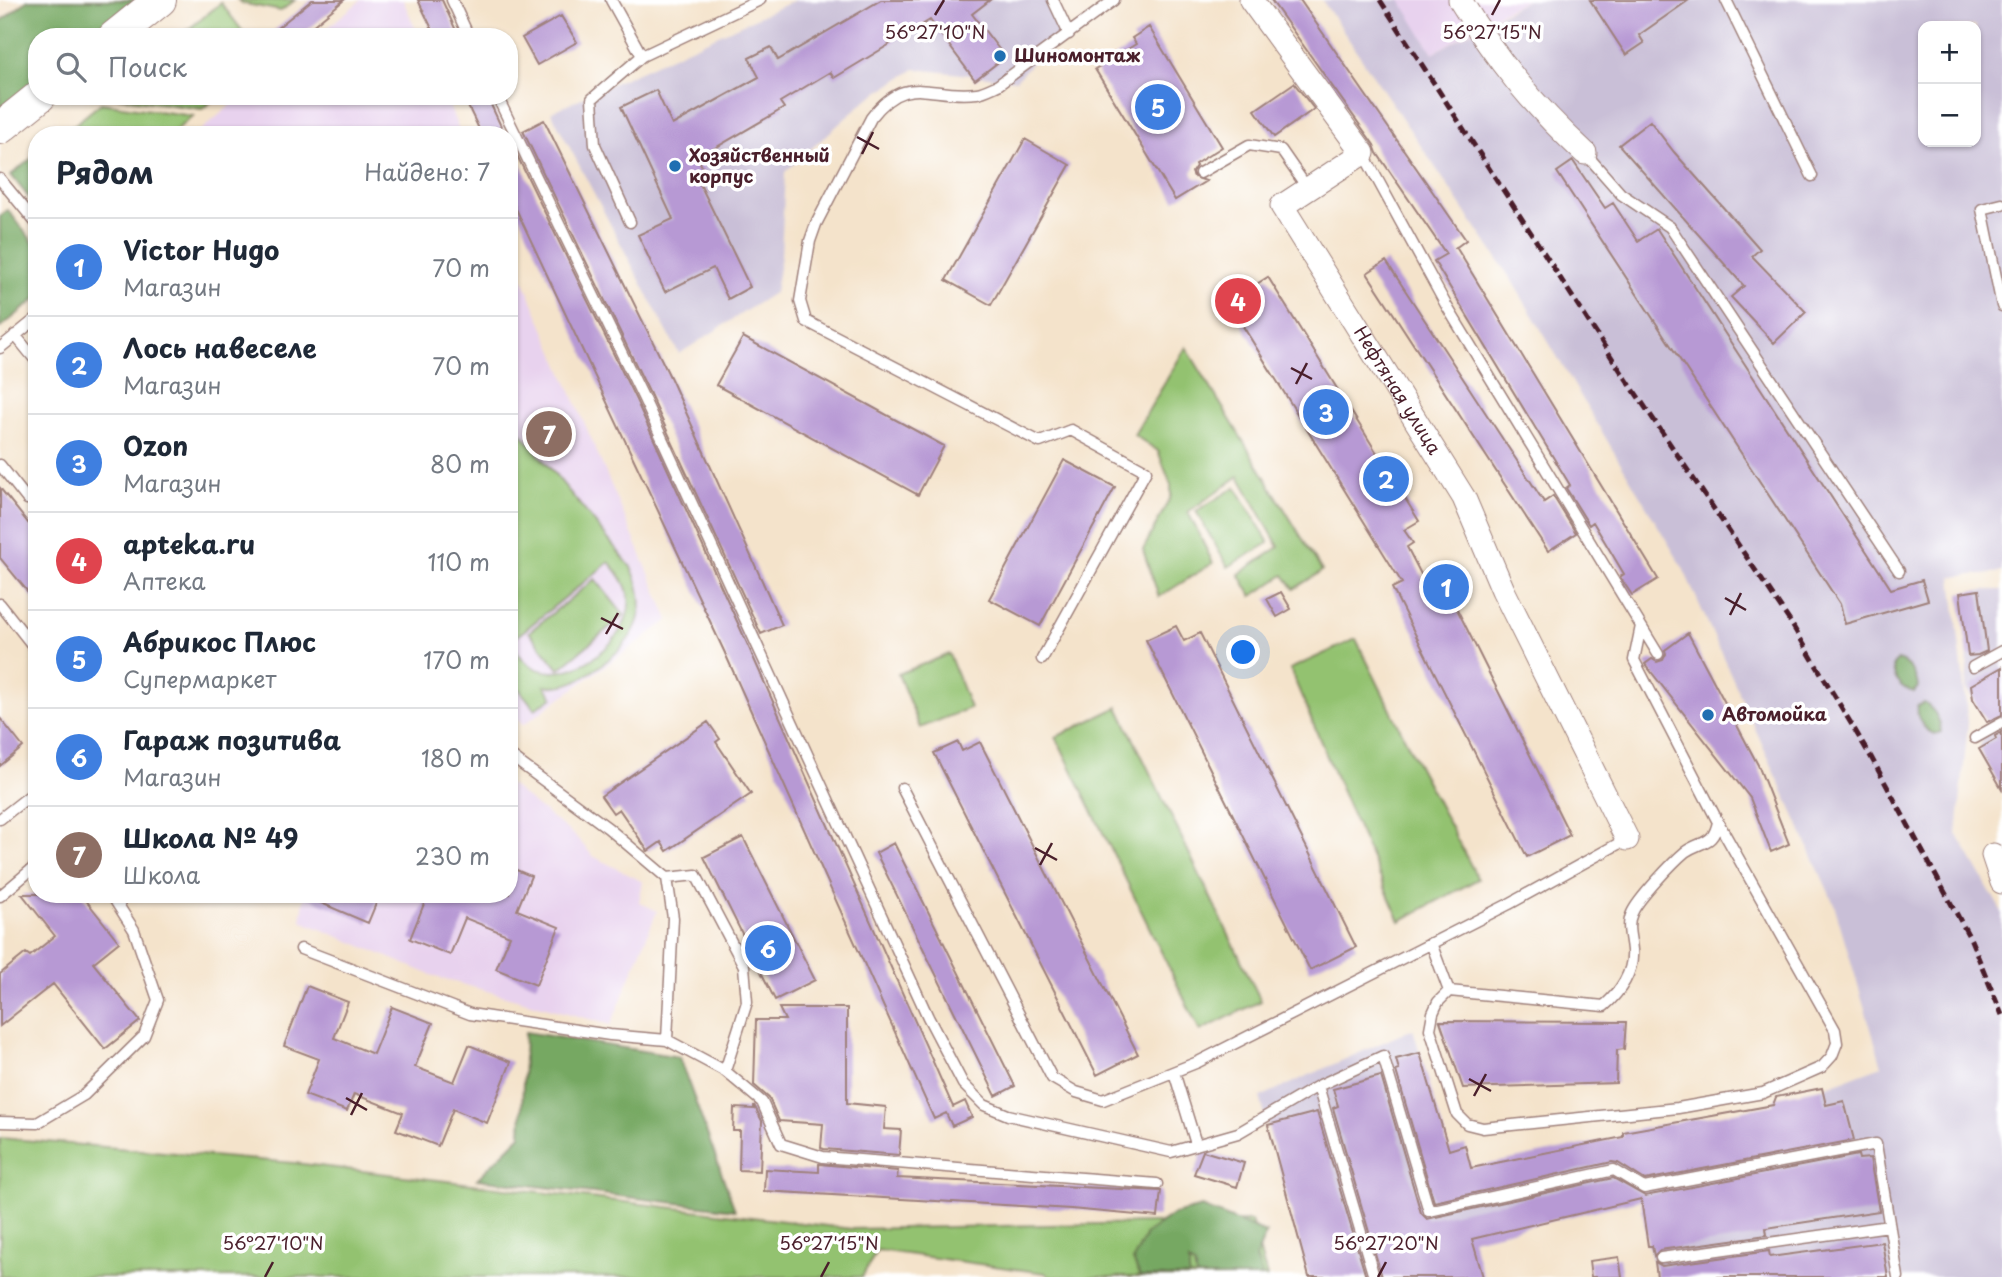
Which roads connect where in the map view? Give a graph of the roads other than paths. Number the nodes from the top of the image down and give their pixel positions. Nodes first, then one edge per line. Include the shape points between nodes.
1 (160, 0) edge
2 (452, 0) edge
3 (611, 0) edge
4 (760, 0) edge
5 (1053, 0) edge
6 (1114, 0) edge
7 (1251, 0) edge
8 (1460, 0) edge
9 (1726, 0) edge
10 (125, 28) edge
11 (465, 28) edge
12 (1069, 34) junction
13 (642, 56) junction
14 (29, 105) edge
15 (501, 105) edge
16 (512, 126) edge
17 (0, 128) edge
18 (518, 139) edge
19 (1363, 153) junction
20 (1585, 153) joint
21 (1200, 173) dead end
22 (1812, 176) dead end
23 (0, 179) edge
24 (1308, 189) junction
25 (2002, 204) edge
26 (28, 213) edge
27 (630, 222) dead end
28 (2002, 306) edge
29 (28, 325) edge
30 (15, 335) junction
31 (0, 348) edge
32 (28, 351) edge
33 (0, 465) edge
34 (28, 498) edge
35 (1899, 570) dead end
36 (0, 604) edge
37 (1641, 626) junction
38 (28, 640) edge
39 (2002, 651) edge
40 (1658, 654) dead end
41 (1042, 659) dead end
42 (1973, 667) dead end
43 (2002, 723) edge
44 (1975, 738) dead end
45 (518, 762) edge
46 (902, 788) dead end
47 (28, 797) edge
48 (0, 818) edge
49 (1718, 822) junction
50 (1626, 839) joint
51 (1993, 855) dead end
52 (28, 873) edge
53 (667, 878) junction
54 (2002, 882) edge
55 (0, 896) edge
56 (117, 903) edge
57 (1431, 943) junction
58 (301, 949) dead end
59 (1449, 991) junction
60 (667, 1040) junction
61 (725, 1071) junction
62 (1174, 1072) junction
63 (1318, 1086) junction
64 (0, 1122) edge
65 (1196, 1144) junction
66 (1157, 1184) dead end
67 (1889, 1226) junction
68 (1661, 1258) dead end
69 (1374, 1277) edge
70 (1898, 1277) edge

1 - 10 street
2 - 11 lane
3 - 13 lane
4 - 13 lane
5 - 12 lane
6 - 12 lane
7 - 19 street
8 - 20 street via 1513,78
9 - 22 lane
12 - 41 lane via 998,85 978,93 913,90 897,92 882,103 816,224 800,301 806,321 1040,442 1071,430 1146,471
13 - 27 lane via 592,99 595,145
14 - 17 street
15 - 16 lane
18 - 65 lane via 963,1084 985,1105 1008,1115 1171,1152
19 - 24 street, Нефтяная улица
19 - 37 lane via 1446,305
20 - 35 lane via 1621,194 1670,227
21 - 24 lane via 1249,145 1281,150
23 - 26 lane
24 - 50 street, Нефтяная улица via 1282,206 1465,498 1503,590
25 - 28 lane via 1982,209
29 - 30 lane
30 - 31 lane
30 - 32 lane
33 - 34 lane
36 - 38 lane
37 - 40 lane
37 - 49 lane via 1634,660
39 - 42 lane
43 - 44 lane
45 - 53 lane
46 - 62 lane via 1052,1078 1103,1100
47 - 48 lane
49 - 59 lane via 1709,841 1686,852 1631,914 1627,979 1604,1006
49 - 59 lane via 1835,1030 1835,1049 1822,1067 1763,1093 1678,1108 1483,1128 1466,1124 1457,1114 1430,1029 1438,1002
50 - 57 lane
51 - 54 street
52 - 55 lane
53 - 60 lane via 673,918
53 - 61 lane via 696,876 744,966 747,1002
56 - 64 lane via 134,930 158,1000 144,1036 84,1095 49,1116 37,1123
57 - 59 lane
57 - 62 lane
58 - 60 lane via 470,1014
60 - 61 lane
61 - 66 lane via 762,1102 781,1144 822,1157
62 - 65 lane
63 - 65 lane via 1238,1133
63 - 67 lane via 1382,1056 1429,1211 1614,1170 1644,1188 1876,1144
63 - 69 lane
67 - 68 lane
67 - 70 lane

